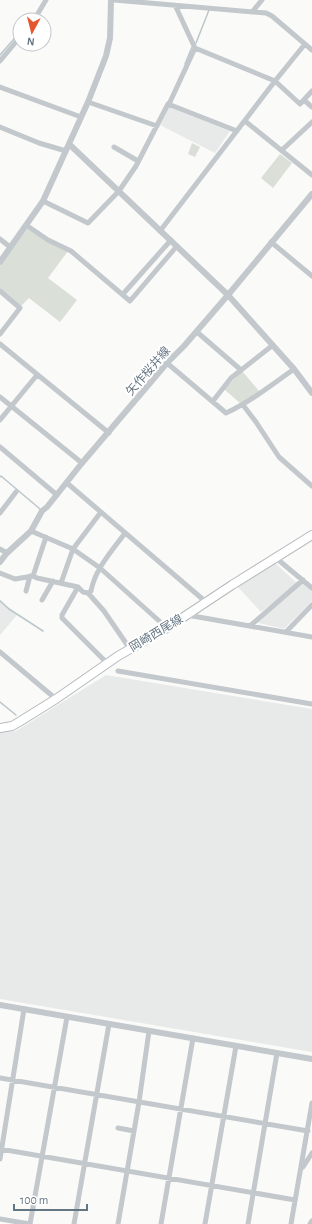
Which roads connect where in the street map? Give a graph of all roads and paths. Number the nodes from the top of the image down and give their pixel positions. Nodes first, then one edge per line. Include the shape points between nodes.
1 (46, 0) edge
2 (110, 0) edge
3 (114, 0) edge
4 (262, 0) edge
5 (166, 2) edge
6 (175, 5) junction
7 (39, 12) edge
8 (252, 12) junction
9 (305, 44) junction
10 (12, 47) edge
11 (195, 48) junction
12 (312, 50) edge
13 (0, 61) edge
14 (274, 81) junction
15 (0, 87) edge
16 (312, 91) edge
17 (304, 100) junction
18 (88, 102) junction
19 (168, 104) junction
20 (312, 107) edge
21 (81, 117) junction
22 (245, 121) junction
23 (312, 122) edge
24 (157, 126) junction
25 (0, 127) edge
26 (237, 131) junction
27 (69, 144) junction
28 (114, 147) dead end
29 (282, 150) junction
30 (66, 151) junction
31 (138, 161) junction
32 (312, 175) edge
33 (119, 192) junction
34 (312, 194) edge
35 (43, 201) junction
36 (26, 225) junction
37 (160, 230) junction
38 (0, 239) edge
39 (171, 240) junction
40 (272, 242) junction
41 (177, 246) junction
42 (10, 248) junction
43 (0, 262) edge
44 (312, 276) edge
45 (0, 291) edge
46 (123, 294) junction
47 (228, 295) junction
48 (197, 332) junction
49 (0, 334) edge
50 (0, 344) edge
51 (273, 345) junction
52 (167, 363) junction
53 (294, 369) junction
54 (241, 370) junction
55 (37, 375) junction
56 (312, 393) edge
57 (0, 397) edge
58 (213, 401) junction
59 (242, 405) junction
60 (11, 406) junction
61 (0, 420) edge
62 (108, 433) junction
63 (0, 448) edge
64 (82, 463) junction
65 (67, 483) junction
66 (312, 486) edge
67 (16, 492) dead end
68 (57, 495) junction
69 (101, 512) junction
70 (0, 513) edge
71 (31, 532) junction
72 (125, 533) junction
73 (312, 535) edge
74 (46, 537) junction
75 (0, 549) edge
76 (73, 550) junction
77 (6, 553) junction
78 (276, 558) junction
79 (0, 562) edge
80 (100, 568) junction
81 (0, 573) edge
82 (31, 576) junction
83 (302, 580) junction
84 (53, 581) junction
85 (61, 583) junction
86 (78, 587) junction
87 (312, 588) edge
88 (26, 590) dead end
89 (88, 593) junction
90 (42, 600) dead end
91 (206, 602) junction
92 (312, 605) edge
93 (187, 614) junction
94 (250, 626) junction
95 (167, 628) junction
96 (286, 632) junction
97 (312, 637) edge
98 (130, 649) junction
99 (0, 652) edge
100 (107, 663) junction
101 (118, 671) dead end
102 (56, 699) junction
103 (312, 704) edge
104 (0, 728) edge
105 (0, 1005) edge
106 (24, 1010) junction
107 (67, 1017) junction
108 (109, 1024) junction
109 (150, 1031) junction
110 (193, 1038) junction
111 (236, 1046) junction
112 (277, 1053) junction
113 (312, 1059) edge
114 (0, 1078) edge
115 (14, 1081) junction
116 (55, 1088) junction
117 (97, 1095) junction
118 (139, 1102) junction
119 (312, 1103) edge
120 (181, 1109) junction
121 (224, 1116) junction
122 (266, 1124) junction
123 (118, 1128) dead end
124 (134, 1131) junction
125 (308, 1131) junction
126 (1, 1149) edge
127 (312, 1153) edge
128 (43, 1156) junction
129 (0, 1159) edge
130 (85, 1164) junction
131 (301, 1169) junction
132 (127, 1171) junction
133 (169, 1178) junction
134 (212, 1185) junction
135 (254, 1193) junction
136 (296, 1200) junction
137 (0, 1219) edge
138 (312, 1221) edge
139 (30, 1224) edge
140 (74, 1224) edge
141 (118, 1224) edge
142 (161, 1224) edge
143 (205, 1224) edge
144 (248, 1224) edge
145 (291, 1224) edge
146 (310, 1224) edge

1 - 7 street
2 - 18 street via 110,38 106,56
3 - 5 street
4 - 8 street
5 - 6 street
6 - 8 street
6 - 11 street
8 - 9 street via 272,16
9 - 12 street
9 - 14 street
10 - 13 street
11 - 14 street
11 - 19 street
14 - 17 street via 300,104
14 - 22 street
15 - 21 street
16 - 17 street
17 - 20 street
18 - 21 street
18 - 24 street
19 - 24 street
19 - 26 street
21 - 27 street
22 - 26 street
22 - 29 street
23 - 29 street
24 - 31 street
25 - 30 street
26 - 37 street
27 - 30 street
27 - 33 street
28 - 31 street
29 - 32 street
30 - 35 street
31 - 33 street
33 - 35 street via 88,223
33 - 37 street
34 - 40 street, 矢作桜井線
35 - 36 street
36 - 42 street
36 - 46 street via 71,251
37 - 39 street
38 - 42 street
39 - 41 street
39 - 46 street
40 - 44 street
40 - 47 street, 矢作桜井線
41 - 46 street via 130,301
41 - 47 street
42 - 43 street
45 - 49 street via 20,308
47 - 48 street, 矢作桜井線
47 - 51 street
48 - 52 street, 矢作桜井線
48 - 54 street
50 - 55 street
51 - 53 street
51 - 54 street
52 - 58 street
52 - 62 street, 矢作桜井線
53 - 56 street
53 - 59 street
54 - 58 street via 230,378
55 - 60 street
55 - 62 street
57 - 60 street
58 - 59 street via 226,413
59 - 66 street via 279,457
60 - 61 street
60 - 64 street
62 - 64 street, 矢作桜井線
63 - 68 street
64 - 65 street, 矢作桜井線
65 - 68 street, 矢作桜井線
65 - 69 street
67 - 70 street
68 - 71 street, 矢作桜井線 via 42,511
69 - 72 street
69 - 76 street
71 - 74 street
71 - 77 street, 矢作桜井線
72 - 80 street
72 - 91 street
73 - 78 main road, 岡崎西尾線
74 - 76 street
74 - 82 street
75 - 77 street
76 - 80 street
76 - 85 street
77 - 79 street, 矢作桜井線
78 - 83 street
78 - 91 main road, 岡崎西尾線
80 - 89 street
80 - 95 street
81 - 82 street via 15,579
82 - 84 street
82 - 88 street
83 - 87 street
83 - 94 street
84 - 85 street
84 - 90 street
85 - 86 street
86 - 89 street
86 - 100 street via 62,618
89 - 98 street
91 - 93 main road, 岡崎西尾線
92 - 96 street
93 - 94 street
93 - 95 main road, 岡崎西尾線
94 - 96 street
95 - 98 main road, 岡崎西尾線
96 - 97 street
98 - 100 main road, 岡崎西尾線
99 - 102 street
100 - 102 main road, 岡崎西尾線
101 - 103 street
102 - 104 main road, 岡崎西尾線 via 12,726
105 - 106 street
106 - 107 street
106 - 115 street
107 - 108 street
107 - 116 street
108 - 109 street
108 - 117 street
109 - 110 street
109 - 118 street
110 - 111 street
110 - 120 street
111 - 112 street
111 - 121 street
112 - 113 street
112 - 122 street
114 - 115 street
115 - 116 street
115 - 126 street
116 - 117 street
116 - 128 street
117 - 118 street
117 - 130 street
118 - 120 street
118 - 124 street
119 - 125 street
120 - 121 street
120 - 133 street
121 - 122 street
121 - 134 street
122 - 125 street
122 - 135 street
123 - 124 street
124 - 132 street
125 - 131 street
126 - 128 street
126 - 129 street
127 - 131 street
128 - 130 street
128 - 139 street
130 - 132 street
130 - 140 street
131 - 136 street
132 - 133 street
132 - 141 street
133 - 134 street
133 - 142 street
134 - 135 street
134 - 143 street
135 - 136 street
135 - 144 street
136 - 145 street
137 - 139 street
138 - 146 street

